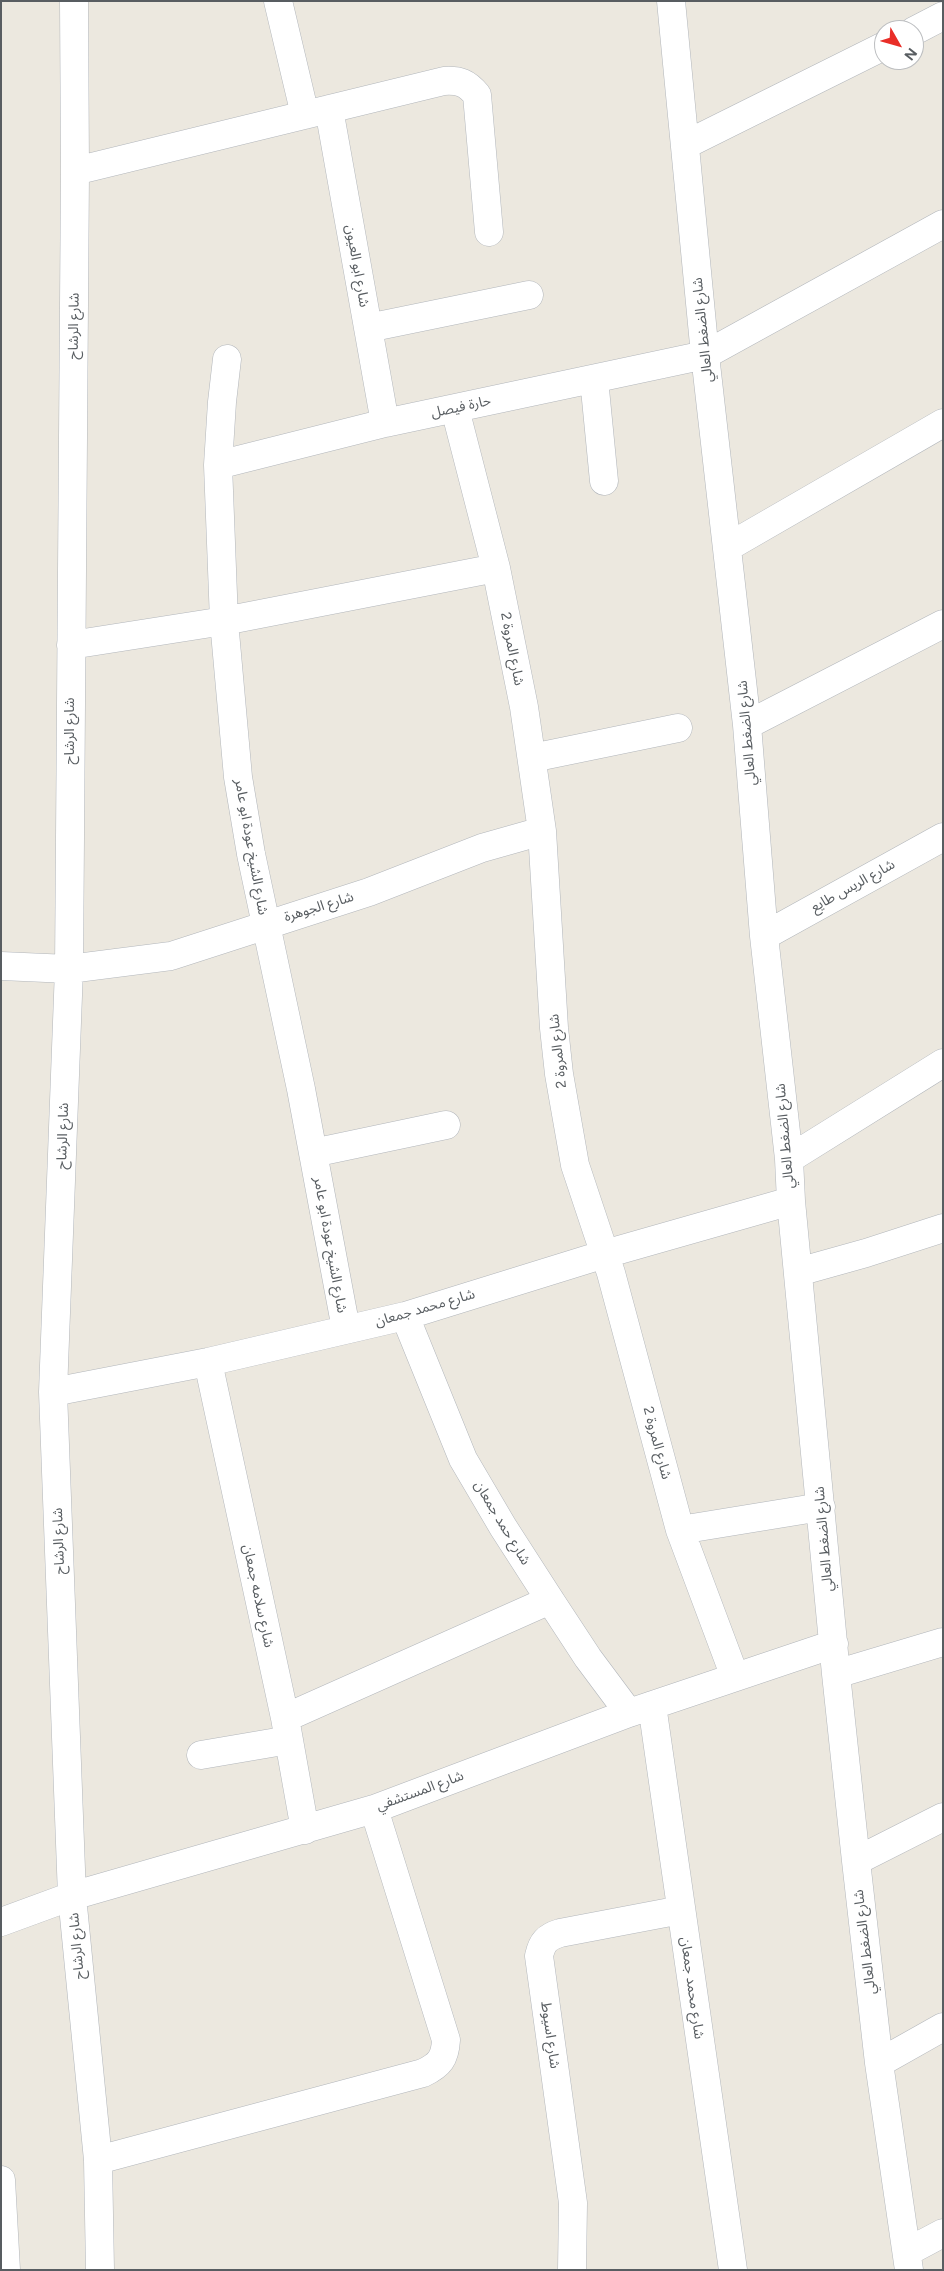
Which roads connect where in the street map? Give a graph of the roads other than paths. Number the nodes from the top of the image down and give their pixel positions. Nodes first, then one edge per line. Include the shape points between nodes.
1 (74, 1) edge
2 (278, 1) edge
3 (671, 1) edge
4 (943, 16) edge
5 (924, 26) edge
6 (874, 51) edge
7 (317, 112) junction
8 (685, 145) junction
9 (75, 171) junction
10 (943, 224) edge
11 (489, 232) dead end
12 (529, 295) dead end
13 (368, 328) junction
14 (705, 355) junction
15 (227, 359) dead end
16 (594, 379) junction
17 (455, 409) junction
18 (385, 423) junction
19 (943, 423) edge
20 (218, 465) junction
21 (604, 480) dead end
22 (728, 547) junction
23 (496, 568) junction
24 (224, 621) junction
25 (943, 624) edge
26 (71, 645) junction
27 (747, 725) junction
28 (678, 728) dead end
29 (532, 758) junction
30 (542, 831) junction
31 (943, 837) edge
32 (265, 924) junction
33 (764, 936) junction
34 (1, 966) edge
35 (69, 969) junction
36 (943, 1063) edge
37 (446, 1125) dead end
38 (313, 1153) junction
39 (790, 1159) junction
40 (791, 1201) junction
41 (943, 1228) edge
42 (605, 1254) junction
43 (798, 1272) junction
44 (404, 1316) junction
45 (346, 1329) junction
46 (208, 1362) junction
47 (53, 1392) junction
48 (821, 1508) junction
49 (680, 1530) junction
50 (550, 1600) junction
51 (943, 1642) edge
52 (834, 1644) junction
53 (836, 1674) junction
54 (736, 1677) junction
55 (640, 1709) junction
56 (287, 1729) junction
57 (201, 1755) dead end
58 (374, 1808) junction
59 (943, 1817) edge
60 (305, 1830) junction
61 (856, 1861) junction
62 (72, 1896) junction
63 (681, 1910) junction
64 (1, 1922) edge
65 (943, 2027) edge
66 (879, 2063) junction
67 (98, 2160) junction
68 (1, 2180) edge
69 (943, 2233) edge
70 (908, 2261) edge
71 (6, 2270) edge
72 (100, 2270) edge
73 (572, 2270) edge
74 (733, 2270) edge

1 - 9 street, شارع الرشاح
2 - 7 street, شارع ابو العيون
3 - 8 street, شارع الضغط العالي
4 - 5 street
6 - 8 street
7 - 9 street
7 - 11 street via 444,81 457,80 468,85 477,94
7 - 13 street, شارع ابو العيون
8 - 14 street, شارع الضغط العالي
9 - 26 street, شارع الرشاح
10 - 14 street, حارة فيصل
12 - 13 street
13 - 18 street, شارع ابو العيون
14 - 16 street, حارة فيصل
14 - 22 street, شارع الضغط العالي
15 - 20 street, شارع الشيخ عودة ابو عامر
16 - 17 street, حارة فيصل
16 - 21 street
17 - 18 street, حارة فيصل
17 - 23 street, شارع المروة 2
18 - 20 street, حارة فيصل
19 - 22 street
20 - 24 street, شارع الشيخ عودة ابو عامر
22 - 27 street, شارع الضغط العالي
23 - 24 street
23 - 29 street, شارع المروة 2
24 - 26 street
24 - 32 street, شارع الشيخ عودة ابو عامر via 238,777
25 - 27 street
26 - 35 street, شارع الرشاح
27 - 33 street, شارع الضغط العالي
28 - 29 street
29 - 30 street, شارع المروة 2
30 - 32 street, شارع الجوهرة via 482,848 368,892
30 - 42 street, شارع المروة 2 via 559,1074 575,1165
31 - 33 street, شارع الريس طايع
32 - 35 street, شارع الجوهرة via 170,956
32 - 38 street, شارع الشيخ عودة ابو عامر
33 - 39 street, شارع الضغط العالي
34 - 35 street, شارع الجوهرة
35 - 47 street, شارع الرشاح
36 - 39 street
37 - 38 street
38 - 45 street, شارع الشيخ عودة ابو عامر
39 - 40 street, شارع الضغط العالي
40 - 42 street, شارع محمد جمعان
40 - 43 street, شارع الضغط العالي
41 - 43 street
42 - 44 street, شارع محمد جمعان
42 - 49 street, شارع المروة 2
43 - 48 street, شارع الضغط العالي
44 - 45 street, شارع محمد جمعان
44 - 50 street, شارع حمد جمعان via 463,1459
45 - 46 street, شارع محمد جمعان
46 - 47 street, شارع محمد جمعان
46 - 56 street, شارع سلامه جمعان
47 - 62 street, شارع الرشاح
48 - 49 street
48 - 52 street, شارع الضغط العالي
49 - 54 street, شارع المروة 2
50 - 55 street, شارع حمد جمعان via 588,1658
50 - 56 street
51 - 53 street
52 - 53 street, شارع الضغط العالي
52 - 54 street, شارع المستشفي
53 - 61 street, شارع الضغط العالي
54 - 55 street, شارع المستشفي
55 - 58 street, شارع المستشفي
55 - 63 street, شارع محمد جمعان
56 - 57 street
56 - 60 street, شارع سلامه جمعان
58 - 60 street, شارع المستشفي
58 - 67 street via 446,2040 445,2055 436,2067
59 - 61 street
60 - 62 street, شارع المستشفي
61 - 66 street, شارع الضغط العالي
62 - 64 street, شارع المستشفي
62 - 67 street, شارع الرشاح
63 - 73 street, شارع اسيوط via 560,1933 550,1936 542,1944 539,1956 573,2203
63 - 74 street, شارع محمد جمعان
65 - 66 street
66 - 70 street, شارع الضغط العالي
67 - 72 street, شارع الرشاح
68 - 71 street
69 - 70 street

